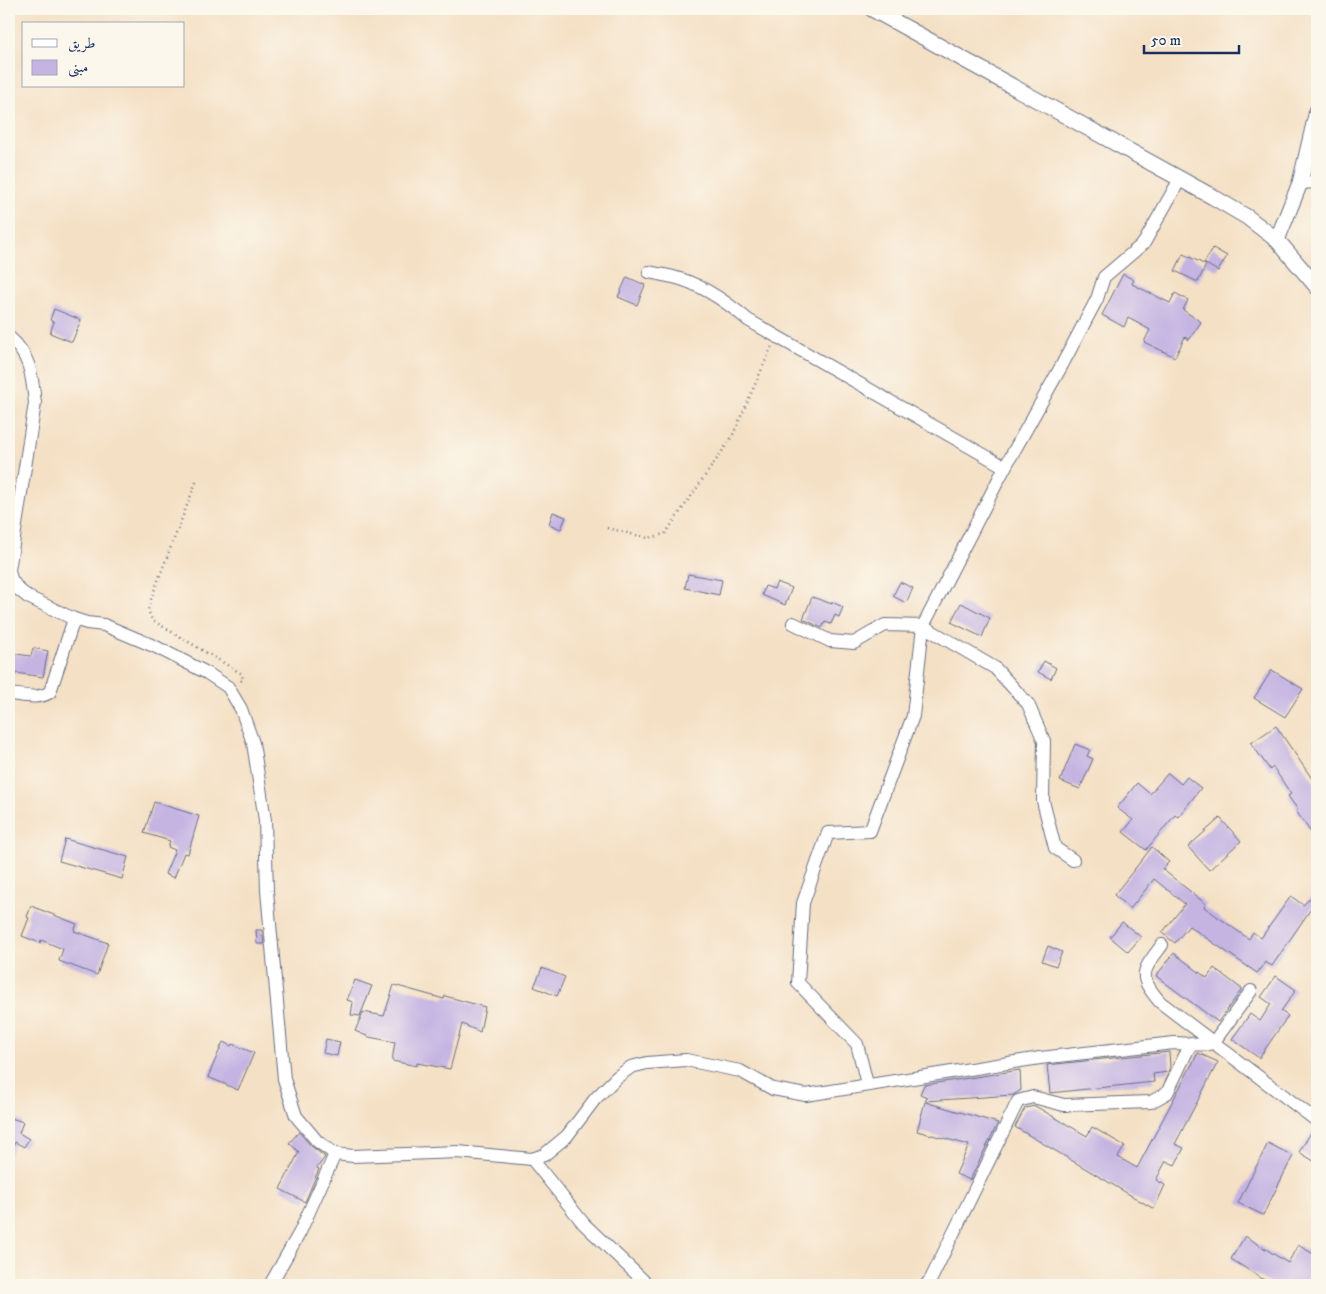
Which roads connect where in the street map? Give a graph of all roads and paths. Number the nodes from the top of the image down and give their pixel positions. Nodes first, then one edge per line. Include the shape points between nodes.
1 (872, 9) edge
2 (1317, 111) edge
3 (1180, 178) junction
4 (1317, 182) edge
5 (1300, 183) junction
6 (1276, 240) junction
7 (649, 272) dead end
8 (1317, 287) edge
9 (776, 336) junction
10 (9, 337) edge
11 (1005, 467) junction
12 (196, 482) dead end
13 (607, 528) dead end
14 (74, 618) junction
15 (794, 623) dead end
16 (923, 626) junction
17 (228, 687) junction
18 (9, 694) edge
19 (1073, 860) dead end
20 (1162, 945) dead end
21 (1251, 991) dead end
22 (1191, 1042) junction
23 (1213, 1043) junction
24 (867, 1084) junction
25 (1317, 1121) edge
26 (335, 1154) junction
27 (532, 1159) junction
28 (270, 1285) edge
29 (648, 1285) edge
30 (926, 1285) edge

1 - 3 main road
2 - 5 main road
3 - 6 main road via 1247,217
3 - 11 street via 1144,243 1104,277 1097,299
4 - 5 street
5 - 6 main road
6 - 8 main road
7 - 9 street via 690,283
9 - 11 street
9 - 13 path via 732,437 665,534 648,538
10 - 14 street via 22,349 26,359 35,403 9,570 18,589 28,597
11 - 16 street
12 - 17 path via 148,610 152,620 242,674 243,680
14 - 17 street via 104,625 156,648
14 - 18 street via 50,692 45,696
15 - 16 street via 830,641 854,643 885,625
16 - 19 street via 995,668 1028,704 1044,742 1043,801 1055,848
16 - 24 street via 913,716 870,832 828,833 803,903 798,982 857,1044
17 - 26 street via 253,743 265,820 267,891 284,1079 296,1116 317,1141
20 - 23 street via 1145,968 1145,981 1160,1002
21 - 23 street
22 - 23 street via 1203,1046
22 - 24 street via 1040,1058
22 - 30 street via 1167,1093 1151,1102 1064,1105 1033,1097 1018,1101
23 - 25 street
24 - 27 street via 806,1095 773,1089 740,1071 686,1060 647,1063 631,1067 617,1077 595,1099 567,1136 544,1155
26 - 27 street via 458,1152
26 - 28 street via 300,1232
27 - 29 street via 584,1224

